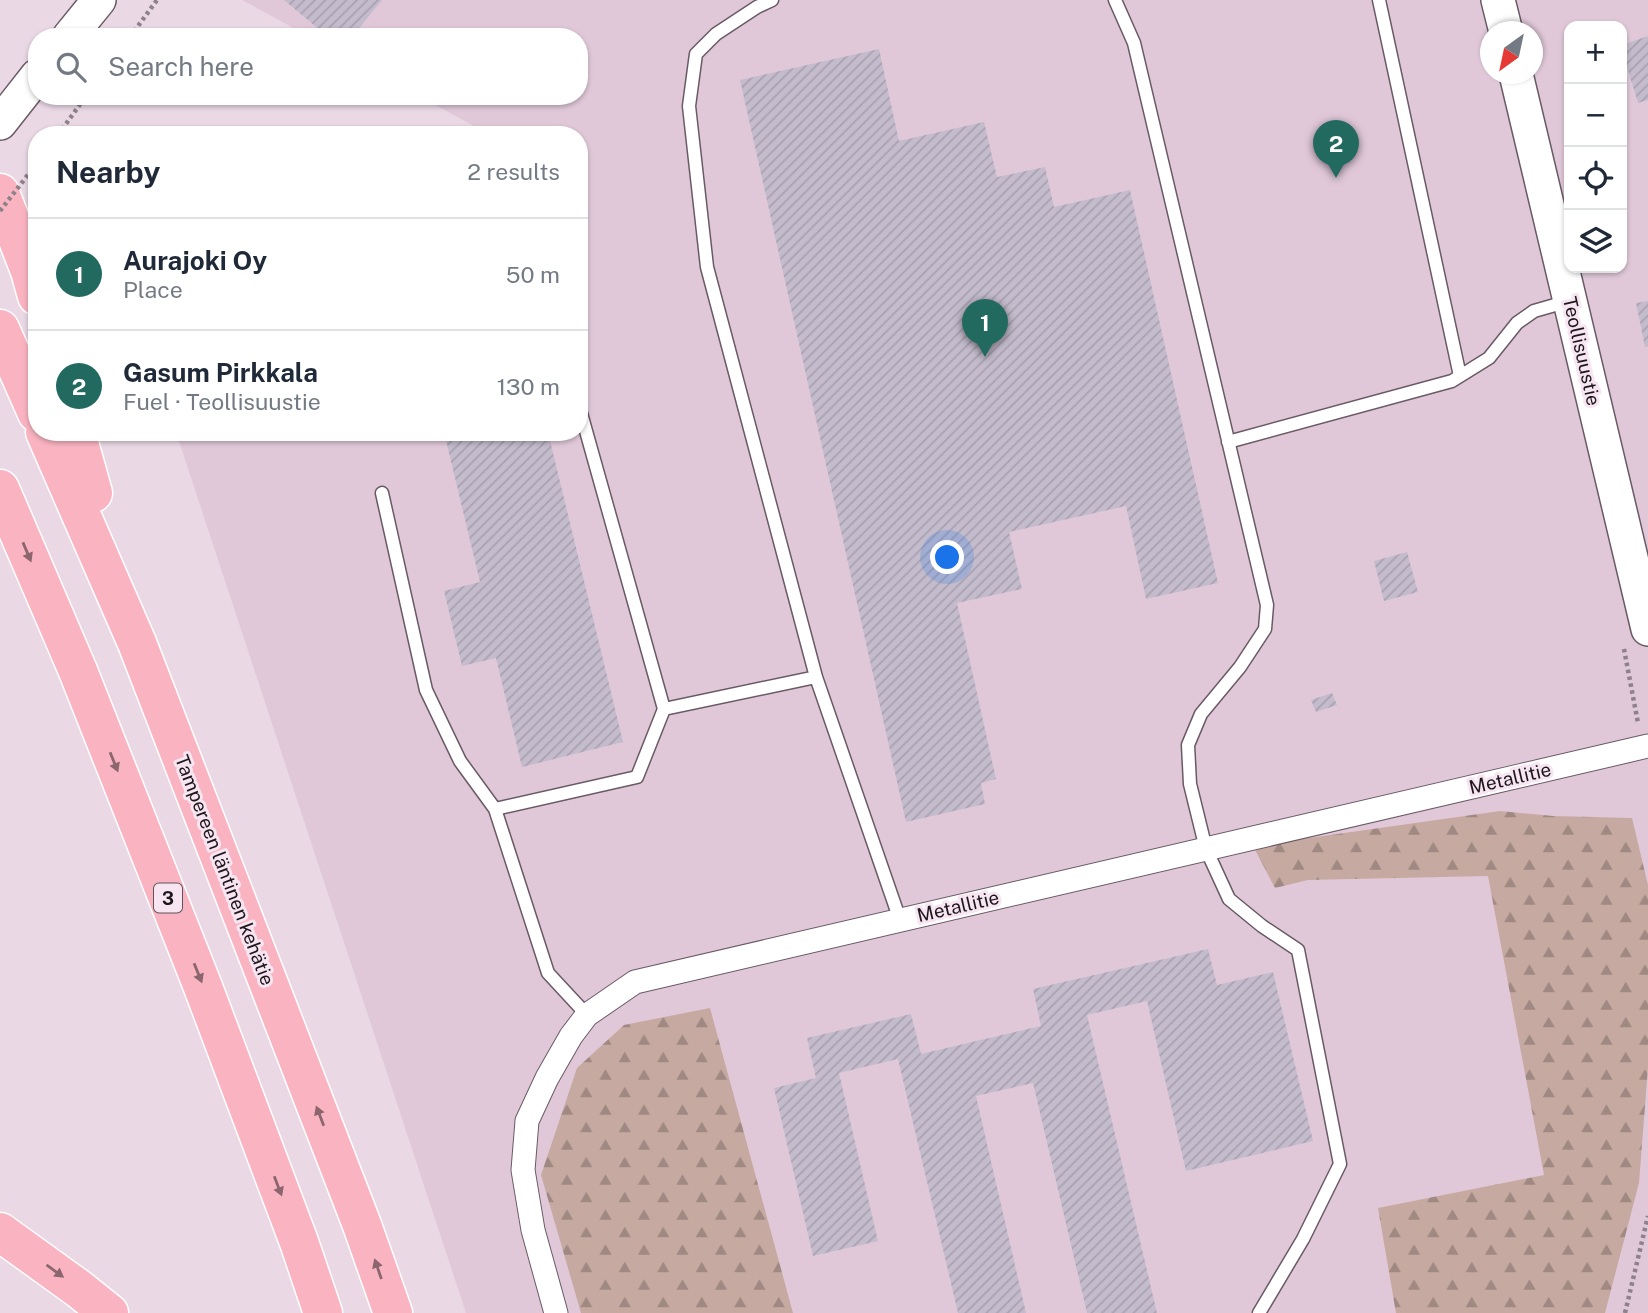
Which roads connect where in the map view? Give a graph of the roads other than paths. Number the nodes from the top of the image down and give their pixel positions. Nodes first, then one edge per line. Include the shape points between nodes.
1 (99, 0) edge
2 (772, 0) edge
3 (1115, 0) edge
4 (1379, 0) edge
5 (1498, 0) edge
6 (1503, 21) edge
7 (76, 28) edge
8 (1518, 84) edge
9 (28, 86) edge
10 (0, 123) edge
11 (0, 193) edge
12 (28, 266) edge
13 (1570, 301) junction
14 (0, 329) edge
15 (1460, 376) junction
16 (28, 393) edge
17 (588, 438) edge
18 (49, 441) edge
19 (79, 441) edge
20 (1228, 442) junction
21 (0, 489) edge
22 (382, 493) dead end
23 (1648, 629) edge
24 (137, 643) junction
25 (816, 677) junction
26 (664, 709) junction
27 (1648, 746) edge
28 (495, 809) junction
29 (1206, 849) junction
30 (900, 920) junction
31 (587, 1014) junction
32 (0, 1232) edge
33 (109, 1313) edge
34 (323, 1313) edge
35 (393, 1313) edge
36 (556, 1313) edge
37 (1259, 1313) edge

1 - 7 main road
2 - 25 lane via 716,34 696,54 689,106 707,267
3 - 20 lane via 1134,43
4 - 15 lane
5 - 6 main road
8 - 13 main road, Teollisuustie
9 - 10 main road
11 - 12 highway
13 - 15 lane via 1525,317 1489,358
13 - 23 main road, Teollisuustie
14 - 16 highway
15 - 20 lane
17 - 26 lane
18 - 24 highway, Tampereen läntinen kehätie
19 - 24 highway
20 - 29 lane via 1267,605 1265,629 1201,714 1188,745 1190,784
21 -> 34 highway, 3 via 78,671 203,987
22 - 28 lane via 426,690 460,761
35 -> 24 highway, Tampereen läntinen kehätie
25 - 26 lane
25 - 30 lane
26 - 28 lane via 638,777
27 - 29 street, Metallitie
28 - 31 lane via 548,973
29 - 30 street, Metallitie
29 - 37 lane via 1228,899 1298,950 1340,1164
30 - 31 street, Metallitie via 635,982
31 - 36 street, Metallitie via 547,1078 527,1121 523,1170 533,1230
32 -> 33 highway

